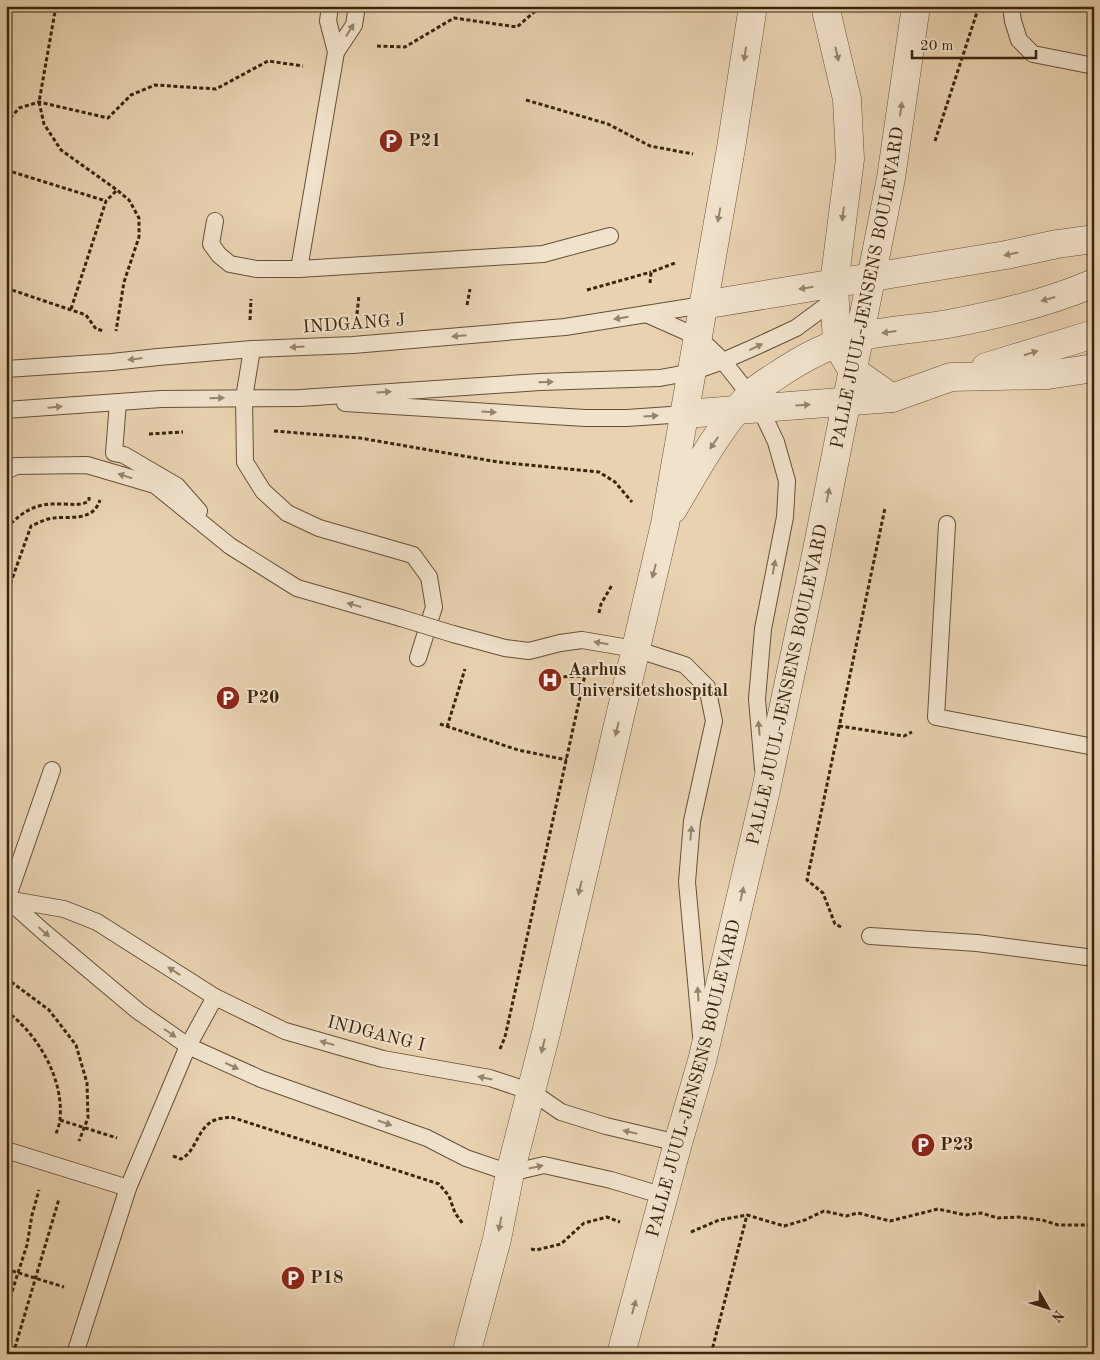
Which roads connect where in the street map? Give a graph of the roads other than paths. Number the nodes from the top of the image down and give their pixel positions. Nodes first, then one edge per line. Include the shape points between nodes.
1 (330, 6) edge
2 (357, 6) edge
3 (753, 6) edge
4 (825, 6) edge
5 (916, 6) edge
6 (1011, 6) edge
7 (336, 52) junction
8 (1094, 66) edge
9 (214, 221) dead end
10 (610, 236) dead end
11 (1094, 238) edge
12 (299, 269) junction
13 (854, 280) junction
14 (1094, 283) edge
15 (703, 305) junction
16 (645, 314) junction
17 (1094, 334) edge
18 (698, 337) junction
19 (848, 340) junction
20 (252, 349) junction
21 (724, 361) junction
22 (1094, 368) edge
23 (6, 369) edge
24 (852, 370) junction
25 (692, 372) junction
26 (951, 377) junction
27 (244, 398) junction
28 (300, 398) junction
29 (892, 398) junction
30 (118, 402) junction
31 (847, 402) junction
32 (749, 404) junction
33 (6, 410) edge
34 (685, 414) junction
35 (6, 470) edge
36 (665, 524) junction
37 (947, 524) dead end
38 (230, 546) junction
39 (635, 649) junction
40 (418, 658) dead end
41 (1094, 747) edge
42 (52, 770) dead end
43 (765, 794) junction
44 (7, 899) edge
45 (870, 936) road end
46 (1094, 958) edge
47 (216, 998) junction
48 (188, 1046) junction
49 (702, 1060) junction
50 (532, 1092) junction
51 (678, 1143) junction
52 (6, 1150) edge
53 (510, 1173) junction
54 (128, 1188) junction
55 (664, 1196) junction
56 (75, 1354) edge
57 (466, 1354) edge
58 (621, 1354) edge

1 - 7 lane via 328,21
7 -> 2 lane via 354,25
3 -> 15 street
4 -> 13 street via 847,98
13 -> 5 street, PALLE JUUL-JENSENS BOULEVARD via 891,178
6 - 8 lane via 1020,40 1033,54
7 - 12 lane
9 - 12 lane via 211,244 230,264 256,269
10 - 12 lane via 543,254
11 -> 13 street
13 -> 15 street
13 - 19 street, PALLE JUUL-JENSENS BOULEVARD
13 - 19 street
21 -> 13 lane via 796,328
14 -> 19 street via 1006,312
15 - 16 lane, INDGANG J
15 - 18 street
16 - 18 lane
16 -> 20 lane, INDGANG J via 545,329 353,345
26 -> 17 street
18 - 21 lane
18 - 25 street
19 - 24 street
19 - 32 street via 792,365
20 -> 23 lane, INDGANG J
20 - 27 lane
21 - 25 lane
21 - 32 lane
22 - 26 street via 1048,375
24 - 29 street
24 - 31 street, PALLE JUUL-JENSENS BOULEVARD
28 -> 25 lane via 540,382 660,378
25 - 34 street
26 - 29 street
27 - 28 lane
30 -> 27 lane
27 - 40 lane via 245,462 263,491 287,513 319,528 413,555 429,578 434,607
28 -> 34 lane via 585,418
29 - 31 street
33 -> 30 lane
30 - 38 lane via 114,453 124,455 177,486
32 -> 31 street
43 -> 31 street, PALLE JUUL-JENSENS BOULEVARD
32 - 34 street
32 -> 36 street via 701,462
43 -> 32 lane via 756,699 763,629 785,517 787,481 776,442
34 - 36 street
38 -> 35 lane via 155,485 87,465 16,466
36 -> 39 street
37 - 41 lane via 936,717
39 -> 38 lane, bridge via 582,640 529,651 506,648 297,588
49 -> 39 lane via 687,882 692,821 714,722 707,687 685,665
39 -> 50 street
42 - 44 lane
49 -> 43 street, PALLE JUUL-JENSENS BOULEVARD
47 -> 44 lane, INDGANG I via 97,922 64,909
44 -> 48 lane via 138,1011
45 - 46 lane via 977,943
47 - 48 lane
50 -> 47 lane, INDGANG I via 490,1078 383,1059 294,1034
48 -> 53 lane via 261,1079 427,1138 466,1158
48 - 54 lane
49 - 51 street, PALLE JUUL-JENSENS BOULEVARD
51 -> 50 lane, INDGANG I via 560,1112
50 - 53 street
51 - 55 street, PALLE JUUL-JENSENS BOULEVARD
52 - 54 lane
53 -> 55 lane via 544,1165
53 -> 57 street via 497,1239
54 - 56 lane
58 -> 55 street, PALLE JUUL-JENSENS BOULEVARD

